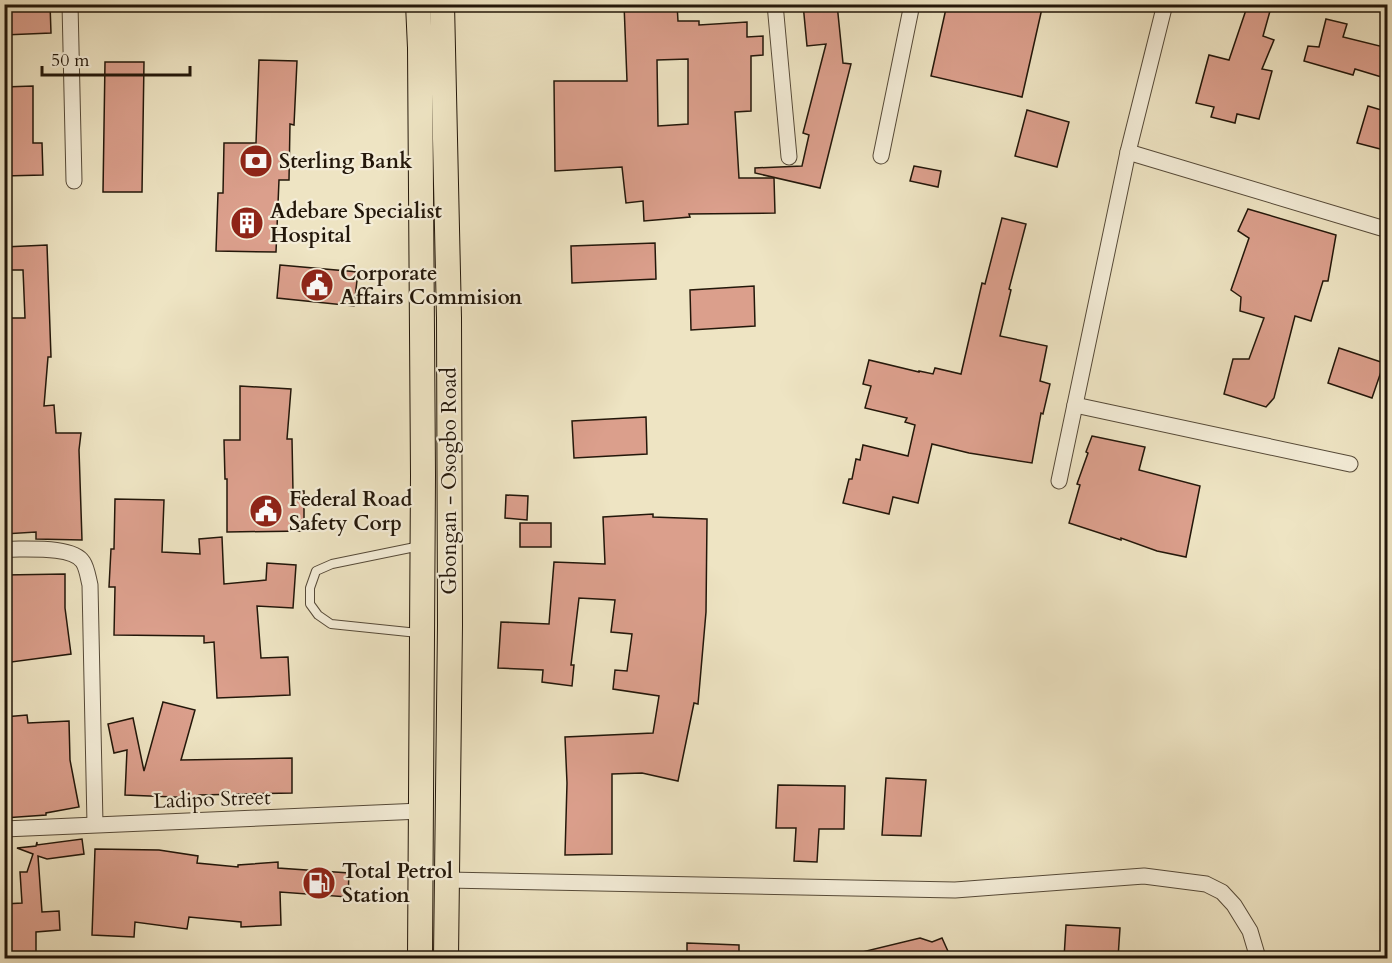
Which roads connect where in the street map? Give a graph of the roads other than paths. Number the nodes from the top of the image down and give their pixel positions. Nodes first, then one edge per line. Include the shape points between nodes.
1 (70, 4) edge
2 (418, 4) edge
3 (442, 4) edge
4 (775, 4) edge
5 (912, 4) edge
6 (1165, 4) edge
7 (1128, 152) junction
8 (881, 156) dead end
9 (789, 157) dead end
10 (74, 181) dead end
11 (1388, 230) edge
12 (1075, 405) junction
13 (1350, 464) dead end
14 (1059, 481) dead end
15 (423, 545) junction
16 (4, 549) edge
17 (422, 633) junction
18 (421, 811) junction
19 (94, 824) junction
20 (4, 829) edge
21 (447, 880) junction
22 (420, 958) edge
23 (446, 958) edge
24 (1258, 958) edge

1 - 10 street
2 - 15 main road, Gbongan - Osogbo Road
3 - 21 main road, Gbongan - Osogbo Road via 449,330
4 - 9 street
5 - 8 street
6 - 7 street
7 - 11 street
7 - 12 street
12 - 13 street
12 - 14 street
15 - 17 main road, Gbongan - Osogbo Road
15 - 17 lane via 332,564 316,571 310,588 310,604 331,624
16 - 19 street via 64,551 75,554 86,571 90,585
17 - 18 main road, Gbongan - Osogbo Road
18 - 19 street, Ladipo Street
18 - 22 main road, Gbongan - Osogbo Road
19 - 20 street, Ladipo Street
21 - 23 main road, Gbongan - Osogbo Road
21 - 24 street via 955,890 1144,876 1206,884 1222,892 1250,932

